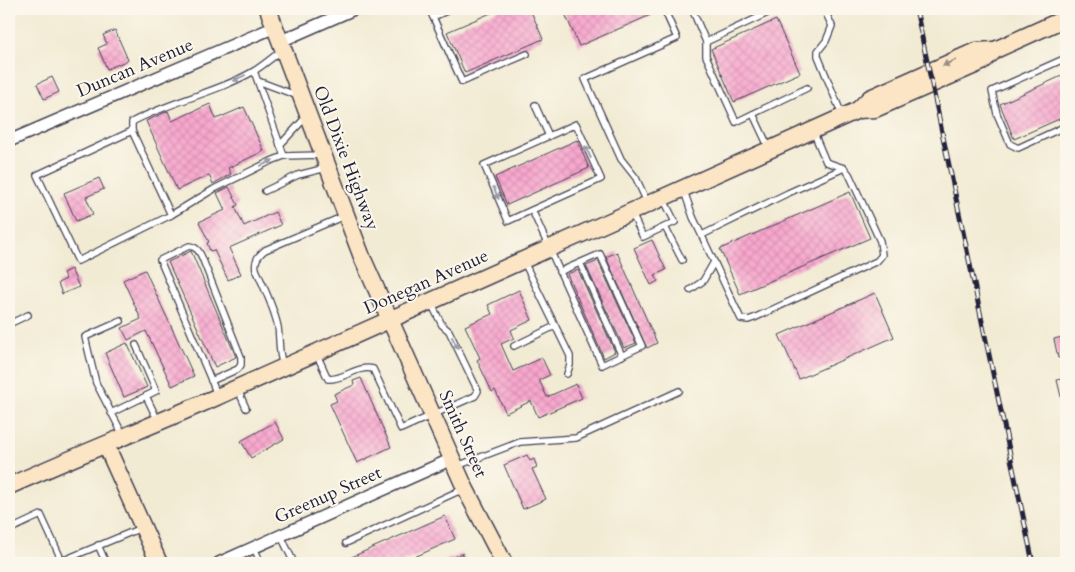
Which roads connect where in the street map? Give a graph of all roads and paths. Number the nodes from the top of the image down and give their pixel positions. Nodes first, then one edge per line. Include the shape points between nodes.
1 (268, 9) edge
2 (354, 9) edge
3 (429, 9) edge
4 (451, 9) edge
5 (664, 9) edge
6 (692, 9) edge
7 (824, 9) edge
8 (772, 11) dead end
9 (433, 17) junction
10 (1064, 21) edge
11 (280, 39) junction
12 (706, 42) junction
13 (527, 54) dead end
14 (1066, 58) edge
15 (254, 71) junction
16 (258, 81) junction
17 (807, 88) dead end
18 (302, 98) junction
19 (535, 105) dead end
20 (753, 114) junction
21 (308, 115) junction
22 (843, 117) junction
23 (1066, 126) edge
24 (132, 131) junction
25 (812, 131) junction
26 (549, 136) junction
27 (9, 141) edge
28 (280, 145) junction
29 (770, 150) junction
30 (284, 156) junction
31 (326, 161) junction
32 (844, 168) junction
33 (683, 189) junction
34 (265, 191) dead end
35 (656, 201) junction
36 (532, 210) junction
37 (632, 212) junction
38 (171, 215) junction
39 (346, 216) junction
40 (666, 227) junction
41 (702, 235) junction
42 (549, 249) junction
43 (524, 260) junction
44 (682, 260) dead end
45 (714, 262) junction
46 (580, 263) junction
47 (559, 272) junction
48 (690, 290) dead end
49 (430, 302) junction
50 (28, 316) dead end
51 (390, 320) junction
52 (120, 321) dead end
53 (9, 324) edge
54 (555, 326) junction
55 (136, 345) dead end
56 (514, 346) dead end
57 (316, 353) junction
58 (622, 356) junction
59 (284, 367) junction
60 (566, 374) dead end
61 (211, 381) junction
62 (237, 388) junction
63 (679, 391) dead end
64 (146, 396) junction
65 (218, 396) junction
66 (246, 408) dead end
67 (112, 412) junction
68 (432, 415) junction
69 (159, 422) junction
70 (125, 438) junction
71 (106, 445) junction
72 (453, 463) junction
73 (9, 486) edge
74 (465, 488) junction
75 (143, 528) junction
76 (9, 530) edge
77 (281, 536) junction
78 (346, 543) dead end
79 (98, 545) junction
80 (254, 548) junction
81 (59, 562) edge
82 (106, 563) edge
83 (159, 563) edge
84 (219, 563) edge
85 (261, 563) edge
86 (294, 563) edge
87 (504, 563) edge

1 - 11 street, Old Dixie Highway
2 - 11 street, Duncan Avenue
3 - 9 lane
4 - 9 lane
5 - 35 lane via 677,38 585,79 621,159
6 - 12 lane
7 - 22 lane via 832,26 818,56
8 - 12 lane
9 - 13 lane via 462,82
10 - 22 street, Donegan Avenue via 995,50 982,62 875,109 858,110
11 - 15 lane
11 - 18 street, Old Dixie Highway
11 - 27 street, Duncan Avenue
12 - 20 lane via 706,56 736,122
14 - 23 lane via 992,91 997,114 1010,144 1018,148
15 - 16 lane
15 -> 24 lane via 149,113 132,122
16 - 18 lane
16 - 28 lane
17 - 20 lane
18 - 21 street, Old Dixie Highway
19 - 26 lane
20 - 29 lane
21 - 28 lane
21 - 31 street, Old Dixie Highway
22 - 25 street, Donegan Avenue
24 - 38 lane
24 - 38 lane via 37,175 78,261
25 - 29 street, Donegan Avenue
25 - 32 lane via 826,162
26 -> 36 lane via 484,165 508,221
36 -> 26 lane via 601,179 576,124
28 - 30 lane
29 - 33 street, Donegan Avenue
30 - 31 lane
38 -> 30 lane via 214,189
31 - 34 lane
31 - 39 street, Old Dixie Highway
32 - 41 lane
32 - 45 lane via 880,241 882,255 877,261 748,320 740,319
33 - 35 street, Donegan Avenue
33 - 41 lane
35 - 37 street, Donegan Avenue
35 - 40 lane via 675,222
36 - 42 lane
37 - 40 lane via 643,237
37 - 42 street, Donegan Avenue
39 - 51 street, Old Dixie Highway
39 - 59 lane via 265,250 256,259 256,269 278,329 278,346
40 - 44 lane
41 - 45 lane
42 - 43 street, Donegan Avenue
42 - 47 lane
43 - 49 street, Donegan Avenue
43 - 54 lane
45 - 48 lane via 702,281
46 - 47 lane
46 - 58 lane
46 - 58 lane via 600,254 642,346
47 - 58 lane via 602,365
49 - 51 street, Donegan Avenue
49 -> 68 lane via 442,325 449,331 478,391 475,396
50 - 53 lane
51 - 57 street, Donegan Avenue
51 - 68 street, Smith Street
52 - 67 lane via 85,337 96,383
54 - 56 lane
54 - 60 lane via 570,356
55 - 64 lane via 156,391
57 - 59 street, Donegan Avenue
57 - 68 lane via 328,379 336,380 365,367 372,369 401,429
59 - 62 street, Donegan Avenue
61 - 61 lane via 160,260 189,246 194,246 203,260 241,357 238,368
61 - 65 lane
62 - 65 street, Donegan Avenue
62 - 66 lane
63 - 72 lane via 576,438 520,442
64 - 67 lane
64 - 69 lane
65 - 69 street, Donegan Avenue
67 - 70 lane
68 - 72 street, Smith Street
69 - 70 street, Donegan Avenue
70 - 71 street, Donegan Avenue
71 - 73 street, Donegan Avenue
71 - 75 street
72 - 74 street, Smith Street
72 - 77 street, Greenup Street
74 - 78 lane
74 - 87 street, Smith Street
75 - 79 lane
75 - 83 street
76 - 81 lane via 41,515
77 - 80 street, Greenup Street
77 - 86 lane
79 - 81 lane
79 - 82 lane
80 - 84 street, Greenup Street
80 - 85 lane

